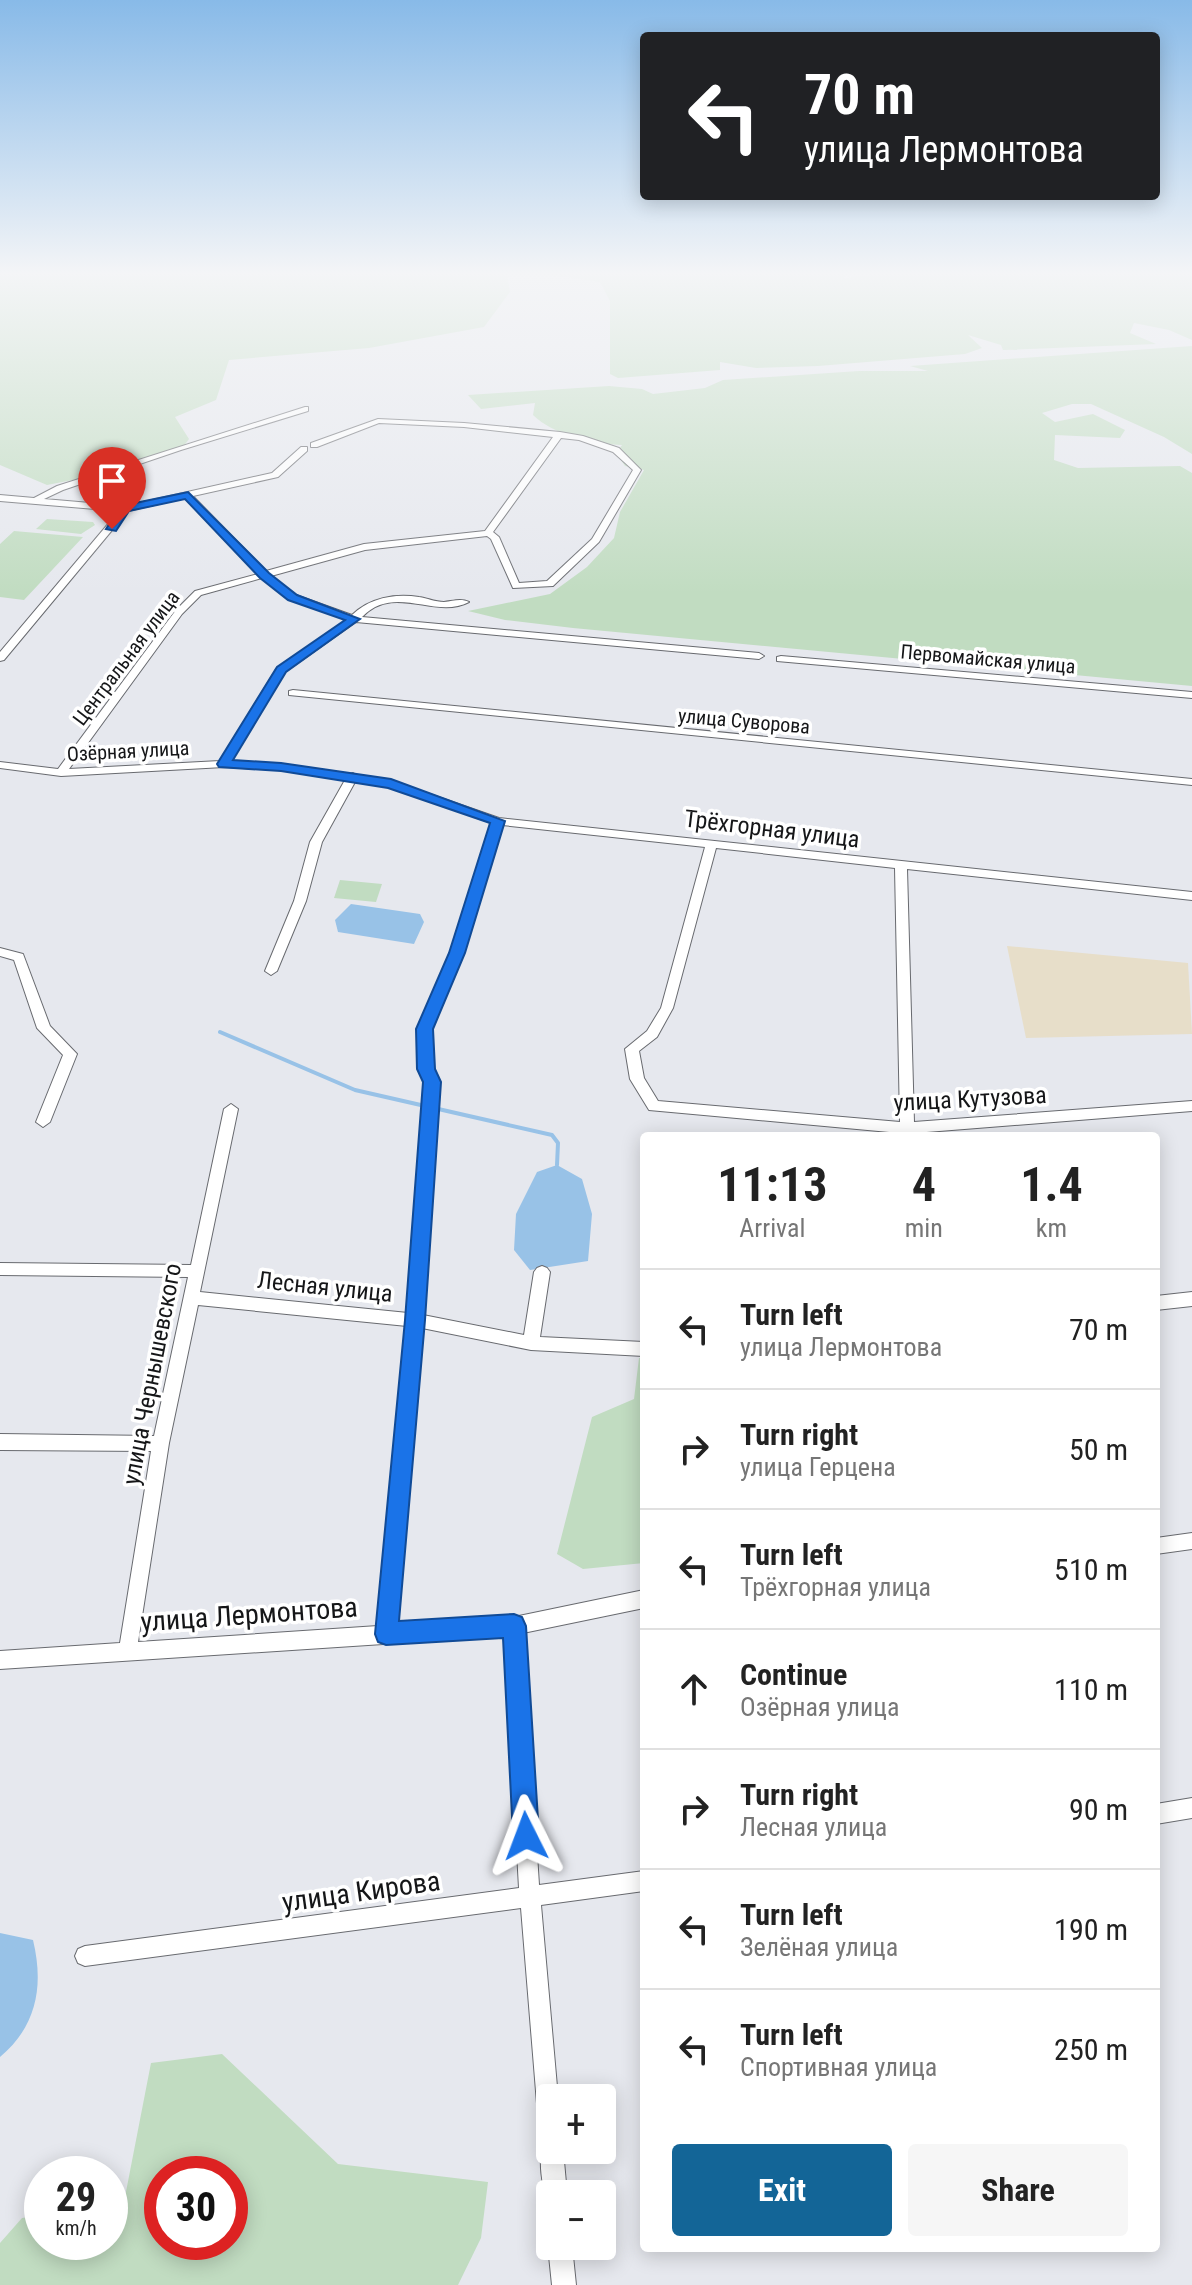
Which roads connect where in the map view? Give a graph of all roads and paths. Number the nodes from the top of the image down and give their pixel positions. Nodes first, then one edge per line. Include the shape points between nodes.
1 (305, 409) dead end
2 (560, 434) junction
3 (188, 496) junction
4 (0, 498) edge
5 (34, 502) junction
6 (125, 509) junction
7 (488, 533) junction
8 (265, 576) junction
9 (464, 602) dead end
10 (354, 619) junction
11 (759, 656) dead end
12 (0, 658) edge
13 (781, 659) dead end
14 (293, 693) dead end
15 (1192, 695) edge
16 (224, 764) junction
17 (0, 765) edge
18 (61, 773) junction
19 (353, 776) junction
20 (1192, 782) edge
21 (498, 821) junction
22 (711, 845) junction
23 (901, 867) junction
24 (1192, 896) edge
25 (0, 952) edge
26 (271, 971) dead end
27 (1192, 1106) edge
28 (231, 1109) dead end
29 (43, 1122) dead end
30 (906, 1132) edge
31 (0, 1269) edge
32 (197, 1271) junction
33 (542, 1272) dead end
34 (192, 1298) junction
35 (1192, 1299) edge
36 (1160, 1303) edge
37 (415, 1320) junction
38 (531, 1343) junction
39 (640, 1349) edge
40 (0, 1442) edge
41 (152, 1443) dead end
42 (1192, 1541) edge
43 (1160, 1545) edge
44 (640, 1600) edge
45 (514, 1626) junction
46 (386, 1634) junction
47 (128, 1650) junction
48 (0, 1660) edge
49 (1192, 1808) edge
50 (1160, 1813) edge
51 (640, 1882) edge
52 (530, 1896) junction
53 (85, 1956) dead end
54 (546, 2084) edge
55 (561, 2260) edge
56 (564, 2285) edge

1 - 5 street via 54,488
2 - 3 street via 378,421 309,447 275,475
2 - 7 street
2 - 7 street via 616,450 637,470 596,540 550,584 516,586 495,537
3 - 6 street
3 - 8 street
4 - 5 street
5 - 6 street
6 - 12 street
7 - 8 street, Центральная улица via 364,547
8 - 10 street via 293,597
8 - 18 street, Центральная улица via 198,593
9 - 10 street via 390,599 365,608
10 - 11 street
10 - 16 street via 281,670
13 - 15 street, Первомайская улица
14 - 20 street, улица Суворова
16 - 18 street, Озёрная улица
16 - 19 street, Озёрная улица
17 - 18 street, Озёрная улица
19 - 21 street, Трёхгорная улица
19 - 26 street via 316,842 300,901
21 - 22 street, Трёхгорная улица
21 - 37 street via 457,953 425,1029 426,1069 432,1082
22 - 23 street, Трёхгорная улица
22 - 30 street, улица Кутузова via 667,1008 652,1034 632,1049 637,1079 654,1106
23 - 24 street, Трёхгорная улица
23 - 30 street
25 - 29 street via 19,957 44,1028 70,1054
27 - 30 street, улица Кутузова
28 - 32 street, улица Чернышевского
31 - 32 street
32 - 34 street, улица Чернышевского
33 - 38 street
34 - 37 street, Лесная улица
34 - 47 street, улица Чернышевского via 161,1443
35 - 36 street
37 - 38 street, Лесная улица
37 - 46 street
38 - 39 street, Лесная улица
40 - 41 street
42 - 43 street
44 - 45 street, улица Лермонтова
45 - 46 street, улица Лермонтова
45 - 52 street
46 - 47 street, улица Лермонтова
47 - 48 street, улица Лермонтова
49 - 50 street
51 - 52 street, улица Кирова
52 - 53 street, улица Кирова
52 - 54 street
55 - 56 street

